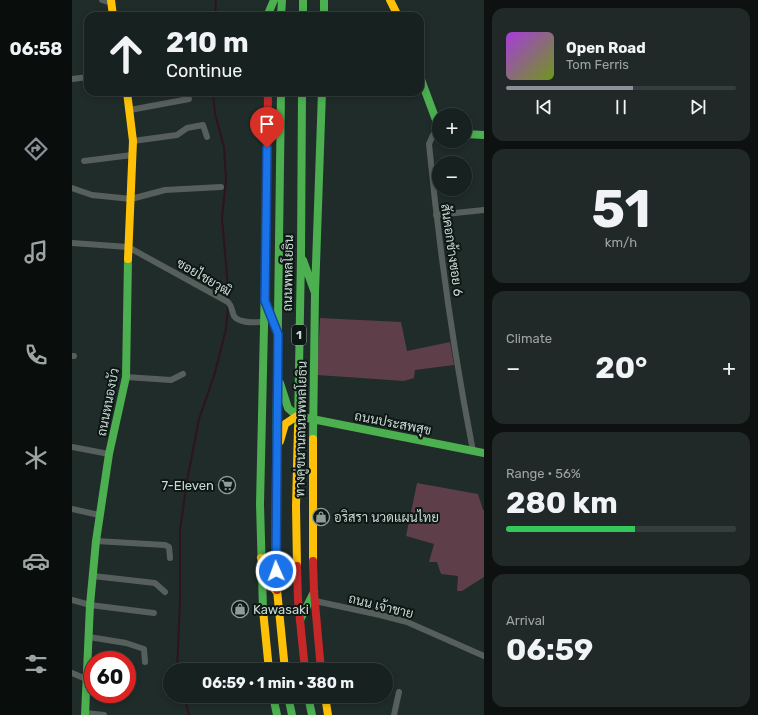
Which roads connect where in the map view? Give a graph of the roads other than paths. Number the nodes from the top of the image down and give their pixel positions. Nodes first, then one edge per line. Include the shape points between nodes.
1 (102, 0) edge
2 (268, 0) edge
3 (274, 0) edge
4 (282, 0) edge
5 (303, 0) edge
6 (324, 0) edge
7 (390, 0) edge
8 (111, 1) edge
9 (112, 12) edge
10 (268, 12) edge
11 (269, 12) edge
12 (282, 12) edge
13 (303, 12) edge
14 (324, 12) edge
15 (396, 12) edge
16 (84, 78) edge
17 (72, 79) edge
18 (424, 90) edge
19 (128, 96) edge
20 (268, 96) edge
21 (281, 96) edge
22 (302, 96) edge
23 (322, 96) edge
24 (189, 98) dead end
25 (130, 110) junction
26 (432, 110) edge
27 (472, 134) edge
28 (432, 135) edge
29 (484, 135) edge
30 (207, 137) dead end
31 (133, 141) junction
32 (132, 154) junction
33 (84, 161) dead end
34 (221, 187) dead end
35 (72, 188) edge
36 (131, 199) junction
37 (484, 210) edge
38 (436, 215) junction
39 (72, 243) edge
40 (128, 247) junction
41 (301, 255) junction
42 (315, 293) junction
43 (265, 301) junction
44 (265, 322) junction
45 (278, 334) junction
46 (183, 374) dead end
47 (278, 375) junction
48 (126, 377) junction
49 (297, 416) junction
50 (313, 419) junction
51 (72, 447) edge
52 (473, 451) junction
53 (484, 453) edge
54 (110, 454) junction
55 (276, 454) junction
56 (72, 509) edge
57 (99, 515) junction
58 (96, 541) junction
59 (170, 558) dead end
60 (261, 558) junction
61 (93, 576) junction
62 (165, 592) dead end
63 (314, 592) junction
64 (278, 595) junction
65 (72, 600) edge
66 (315, 601) junction
67 (90, 605) junction
68 (154, 613) dead end
69 (300, 620) junction
70 (89, 637) junction
71 (88, 651) edge
72 (484, 656) edge
73 (145, 662) dead end
74 (268, 663) edge
75 (284, 663) edge
76 (304, 663) edge
77 (320, 663) edge
78 (72, 674) edge
79 (84, 678) edge
80 (399, 692) dead end
81 (85, 703) edge
82 (274, 703) edge
83 (289, 703) edge
84 (309, 703) edge
85 (326, 703) edge
86 (85, 714) edge
87 (104, 715) edge
88 (277, 715) edge
89 (292, 715) edge
90 (312, 715) edge
91 (328, 715) edge
92 (394, 715) edge

1 - 8 street
2 - 10 main road
3 - 11 main road
4 - 12 main road
5 - 13 main road
6 - 14 main road
7 - 15 main road
8 - 9 main road
16 - 17 street
18 - 26 main road
19 - 25 main road, ถนนหนองบัว
20 - 43 main road
21 - 45 main road, ถนนพหลโยธิน / 1
22 - 41 main road, ถนนพหลโยธิน / 1
23 - 42 main road, ทางคู่ขนานถนนพหลโยธิน / 1
24 - 25 street
25 - 31 main road, ถนนหนองบัว
27 - 29 main road
28 - 38 street, สันคอกช้างซอย 6 via 429,144
30 - 31 street via 203,125 187,128 177,135
31 - 32 main road, ถนนหนองบัว
32 - 33 street
32 - 36 main road, ถนนหนองบัว
34 - 36 street via 165,190
35 - 36 street via 92,195
36 - 40 main road, ถนนหนองบัว
37 - 38 street
38 - 52 street, สันคอกช้างซอย 6
39 - 40 street
40 - 44 street, ซอยไชยวุฒิ via 228,302 232,306 234,316 240,321
40 - 48 main road, ถนนหนองบัว
41 - 42 main road
41 - 49 main road, ถนนพหลโยธิน / 1
42 - 50 main road, ทางคู่ขนานถนนพหลโยธิน / 1
43 - 44 main road
43 - 45 main road
44 - 60 main road
45 - 47 main road, ถนนพหลโยธิน / 1
46 - 48 street via 171,380
47 - 49 main road via 288,408
47 - 55 main road, ถนนพหลโยธิน / 1
48 - 54 main road, ถนนหนองบัว
49 - 50 main road, ถนนประสพสุข
49 - 55 main road via 285,424
49 - 69 main road, ถนนพหลโยธิน / 1 via 296,506
50 - 52 main road, ถนนประสพสุข
50 - 63 main road, ทางคู่ขนานถนนพหลโยธิน / 1
51 - 54 street
52 - 53 main road, ถนนประสพสุข
54 - 57 main road, ถนนหนองบัว
55 - 64 main road, ถนนพหลโยธิน / 1 via 275,562
56 - 57 street
57 - 58 main road, ถนนหนองบัว
58 - 59 street via 165,545 169,547
58 - 61 main road, ถนนหนองบัว
60 - 64 main road
60 - 74 main road
61 - 62 street via 155,583
61 - 67 main road, ถนนหนองบัว
63 - 66 main road, ทางคู่ขนานถนนพหลโยธิน / 1
63 - 69 main road
64 - 75 main road, ถนนพหลโยธิน / 1
65 - 67 street
66 - 72 street, ถนน เจ้าชาย via 407,622
66 - 77 main road, ทางคู่ขนานถนนพหลโยธิน / 1
67 - 68 street
67 - 70 main road, ถนนหนองบัว
69 - 76 main road, ถนนพหลโยธิน / 1
70 - 71 main road, ถนนหนองบัว
70 - 73 street via 126,643 144,649
78 - 79 street
80 - 92 street
81 - 86 main road, ถนนหนองบัว
82 - 88 main road
83 - 89 main road
84 - 90 main road
85 - 91 main road
86 - 87 street

